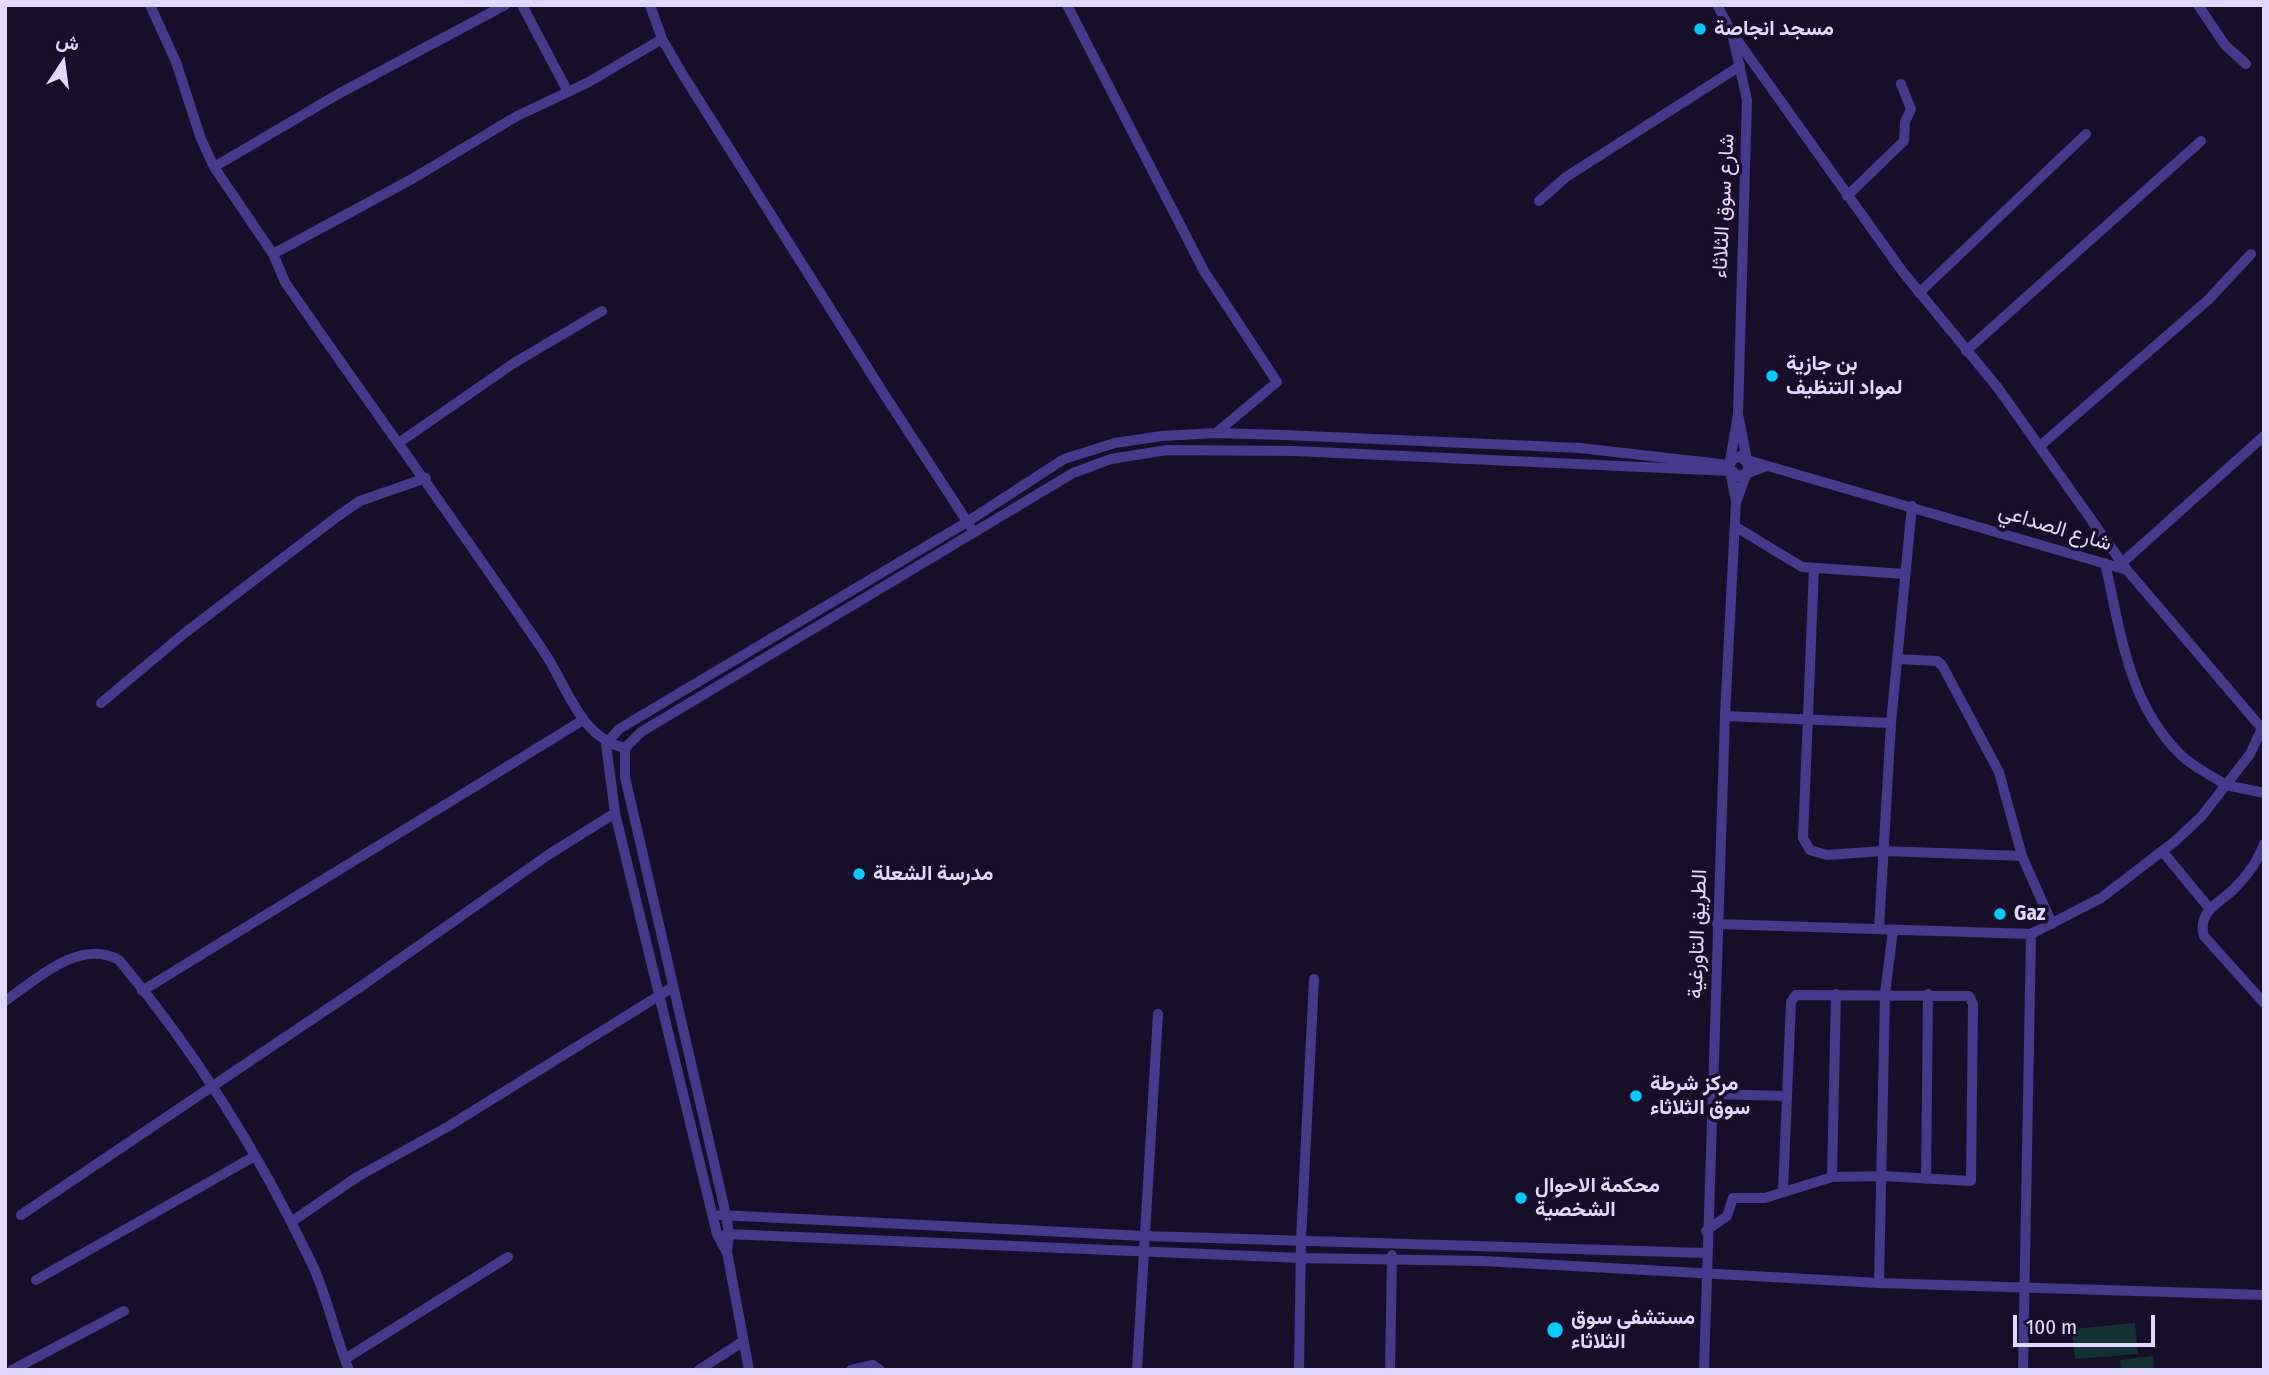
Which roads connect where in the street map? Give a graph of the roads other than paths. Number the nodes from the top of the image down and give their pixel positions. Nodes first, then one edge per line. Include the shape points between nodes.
1 (150, 5) edge
2 (505, 5) edge
3 (522, 5) edge
4 (650, 5) edge
5 (1067, 5) edge
6 (1717, 5) edge
7 (2198, 5) edge
8 (1732, 33) junction
9 (662, 39) junction
10 (2246, 64) dead end
11 (1740, 66) junction
12 (1901, 84) dead end
13 (568, 92) junction
14 (2086, 134) dead end
15 (2201, 141) dead end
16 (214, 167) junction
17 (1847, 197) junction
18 (1539, 201) dead end
19 (273, 254) junction
20 (2251, 254) dead end
21 (1919, 293) junction
22 (602, 311) dead end
23 (1966, 351) junction
24 (1738, 414) junction
25 (1216, 433) junction
26 (2264, 436) edge
27 (1419, 440) junction
28 (400, 442) junction
29 (2040, 446) junction
30 (1420, 458) junction
31 (1747, 460) junction
32 (1729, 466) junction
33 (1768, 466) junction
34 (1745, 474) junction
35 (426, 478) junction
36 (1737, 501) junction
37 (1912, 506) junction
38 (967, 522) junction
39 (1736, 527) junction
40 (976, 533) junction
41 (2105, 563) junction
42 (2125, 566) junction
43 (1814, 568) junction
44 (1905, 574) junction
45 (779, 633) junction
46 (786, 644) junction
47 (1897, 659) junction
48 (101, 703) dead end
49 (1724, 716) junction
50 (1809, 719) junction
51 (583, 720) junction
52 (1891, 723) junction
53 (2263, 728) edge
54 (606, 744) junction
55 (625, 748) junction
56 (2226, 785) junction
57 (2264, 793) edge
58 (615, 813) junction
59 (2264, 844) edge
60 (1883, 851) junction
61 (2162, 851) junction
62 (2022, 856) junction
63 (2210, 909) junction
64 (1717, 924) junction
65 (2052, 925) junction
66 (1879, 929) junction
67 (1893, 930) junction
68 (2031, 934) junction
69 (1314, 979) dead end
70 (673, 987) junction
71 (142, 991) junction
72 (659, 993) junction
73 (1836, 994) junction
74 (1885, 994) junction
75 (1928, 994) junction
76 (5, 1001) edge
77 (2264, 1003) edge
78 (1158, 1013) dead end
79 (212, 1087) junction
80 (1712, 1094) junction
81 (1787, 1096) junction
82 (255, 1156) junction
83 (1882, 1176) junction
84 (1832, 1177) junction
85 (1926, 1179) junction
86 (1783, 1191) junction
87 (21, 1215) dead end
88 (726, 1215) junction
89 (712, 1216) junction
90 (291, 1223) junction
91 (1706, 1231) junction
92 (717, 1234) junction
93 (729, 1234) junction
94 (1145, 1236) junction
95 (1301, 1240) junction
96 (1392, 1244) junction
97 (727, 1252) junction
98 (1144, 1252) junction
99 (1706, 1253) junction
100 (508, 1257) dead end
101 (1301, 1258) junction
102 (1392, 1260) junction
103 (1706, 1272) junction
104 (36, 1280) dead end
105 (1879, 1283) junction
106 (2025, 1289) junction
107 (2264, 1295) edge
108 (124, 1311) dead end
109 (742, 1342) junction
110 (345, 1359) junction
111 (12, 1370) edge
112 (349, 1370) edge
113 (699, 1370) edge
114 (748, 1370) edge
115 (851, 1370) edge
116 (880, 1370) edge
117 (1138, 1370) edge
118 (1298, 1370) edge
119 (1390, 1370) edge
120 (1704, 1370) edge
121 (2023, 1370) edge

1 - 16 street
2 - 16 street
3 - 13 street
4 - 9 street
5 - 25 street via 1191,248 1277,382
6 - 8 street, شارع سوق الثلاثاء
7 - 10 street via 2225,45
8 - 11 street, شارع سوق الثلاثاء
8 - 17 street
9 - 13 street
9 - 38 street
11 - 18 street via 1566,177
11 - 24 street, شارع سوق الثلاثاء via 1748,138
12 - 17 street via 1911,109 1904,141
13 - 19 street via 517,116
14 - 21 street
15 - 23 street
16 - 19 street
17 - 21 street
19 - 28 street via 285,282
20 - 29 street via 2202,306
21 - 23 street
22 - 28 street via 514,363
23 - 29 street
24 - 31 street
24 - 32 street
25 - 27 street
25 - 38 street via 1162,436 1064,459
26 - 42 street
27 - 30 street
27 - 32 street via 1580,448
28 - 35 street
29 - 42 street
30 - 32 street
30 - 40 street via 1167,450 1111,459 1073,474
31 - 32 street via 1738,456
31 - 33 street, شارع الصداعي
31 - 34 street
32 - 34 street via 1735,475
32 - 36 street
33 - 34 street
33 - 37 street, شارع الصداعي
34 - 36 street
35 - 48 street via 360,501 338,516
35 - 51 street
36 - 39 street, الطريق التاورغية
37 - 41 street, شارع الصداعي
37 - 44 street
38 - 40 street
38 - 45 street
39 - 43 street via 1802,566
39 - 49 street, الطريق التاورغية
40 - 46 street
41 - 42 street, شارع الصداعي
41 - 56 street via 2130,674 2143,707 2183,757
42 - 53 street, شارع الصداعي
43 - 44 street
43 - 50 street
44 - 47 street
45 - 46 street
45 - 54 street via 619,729
46 - 55 street via 641,732
47 - 52 street
47 - 62 street via 1942,665 1999,772
49 - 50 street
49 - 64 street, الطريق التاورغية
50 - 52 street
50 - 60 street via 1803,838 1810,850 1827,855
51 - 54 street
51 - 71 street
52 - 60 street
53 - 56 street
54 - 55 street
54 - 58 street
55 - 70 street via 625,777
56 - 57 street
56 - 61 street via 2202,817
58 - 72 street
58 - 79 street
59 - 63 street via 2245,877
60 - 62 street
60 - 66 street
61 - 63 street
61 - 65 street via 2101,898
62 - 65 street
63 - 77 street via 2201,926 2204,936
64 - 66 street
64 - 80 street, الطريق التاورغية
65 - 68 street
66 - 67 street
67 - 68 street
67 - 74 street
68 - 106 street
69 - 95 street
70 - 72 street
70 - 88 street
71 - 76 street via 119,960 106,953 83,952
71 - 79 street
72 - 89 street
72 - 90 street
73 - 74 street
73 - 81 street via 1796,995 1791,1002
73 - 84 street
74 - 75 street
74 - 83 street
75 - 85 street
75 - 85 street via 1962,994 1973,1004 1971,1181
78 - 94 street
79 - 82 street
79 - 87 street
80 - 81 street
80 - 91 street, الطريق التاورغية
81 - 86 street
82 - 90 street
82 - 104 street
83 - 84 street
83 - 85 street
83 - 105 street
84 - 86 street
86 - 91 street via 1765,1198 1733,1198 1727,1216
88 - 89 street
88 - 93 street
88 - 94 street
89 - 92 street
90 - 110 street via 314,1268
91 - 99 street, الطريق التاورغية
92 - 93 street
92 - 97 street
93 - 97 street
93 - 98 street
94 - 95 street
94 - 98 street
95 - 96 street
95 - 101 street
96 - 99 street
96 - 102 street
97 - 109 street
98 - 101 street
98 - 117 street
99 - 103 street, الطريق التاورغية
100 - 110 street
101 - 102 street
101 - 118 street
102 - 103 street
102 - 119 street
103 - 105 street
103 - 120 street, الطريق التاورغية
105 - 106 street
106 - 107 street
106 - 121 street
108 - 111 street
109 - 113 street
109 - 114 street
110 - 112 street
115 - 116 street via 873,1365

